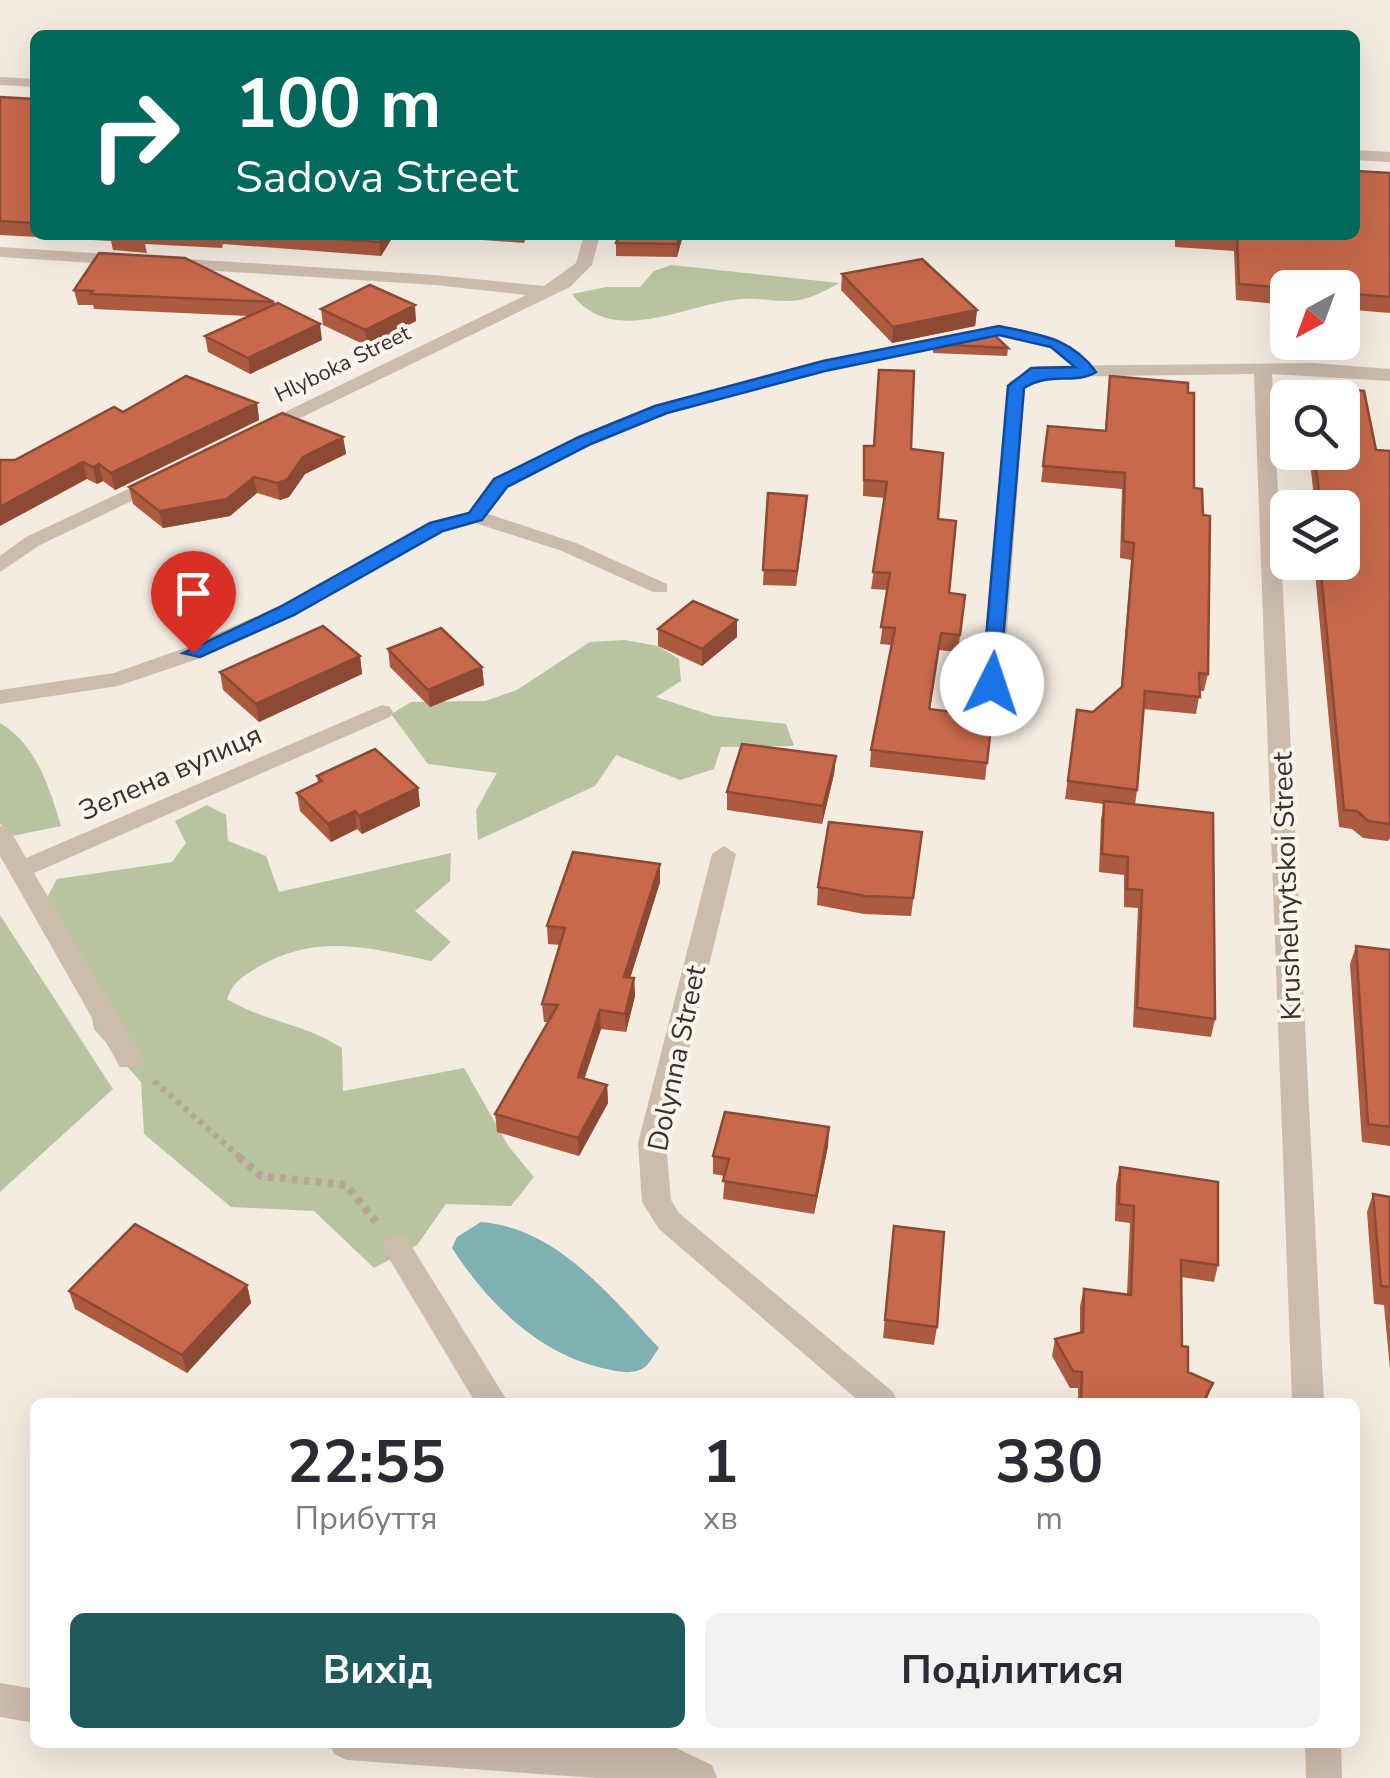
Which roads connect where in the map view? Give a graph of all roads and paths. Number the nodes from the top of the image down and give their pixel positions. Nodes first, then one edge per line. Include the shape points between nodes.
1 (0, 81) edge
2 (30, 83) edge
3 (1360, 155) edge
4 (1390, 158) edge
5 (591, 240) edge
6 (0, 252) edge
7 (548, 292) junction
8 (1264, 369) junction
9 (1087, 372) junction
10 (1390, 375) edge
11 (248, 438) edge
12 (184, 469) edge
13 (476, 516) junction
14 (0, 566) edge
15 (660, 588) dead end
16 (992, 684) dead end
17 (0, 697) edge
18 (382, 712) dead end
19 (0, 834) edge
20 (724, 854) dead end
21 (20, 870) junction
22 (130, 1060) joint
23 (397, 1247) joint
24 (490, 1398) edge
25 (877, 1398) edge
26 (1308, 1398) edge
27 (0, 1700) edge
28 (30, 1705) edge
29 (447, 1748) edge
30 (1323, 1748) edge
31 (681, 1762) edge
32 (1324, 1778) edge

1 - 2 street
3 - 4 street
5 - 7 street, Hlyboka Street via 584,265
6 - 7 street
7 - 11 street, Hlyboka Street
8 - 9 street
8 - 10 street
8 - 26 street, Krushelnytskoi Street
9 - 13 street via 1056,344 999,330 823,366 661,409 585,440 501,483
9 - 16 street via 1037,372 1016,386
12 - 14 street via 32,541
13 - 15 street via 569,547
13 - 17 street via 436,527 287,611 193,653 118,679
18 - 21 street, Зелена вулиця
19 - 21 street
20 - 25 street, Dolynna Street via 652,1143 657,1202 670,1221
21 - 22 street
22 - 23 path via 261,1176 346,1185
23 - 24 street
27 - 28 street
29 - 31 street
30 - 32 street

